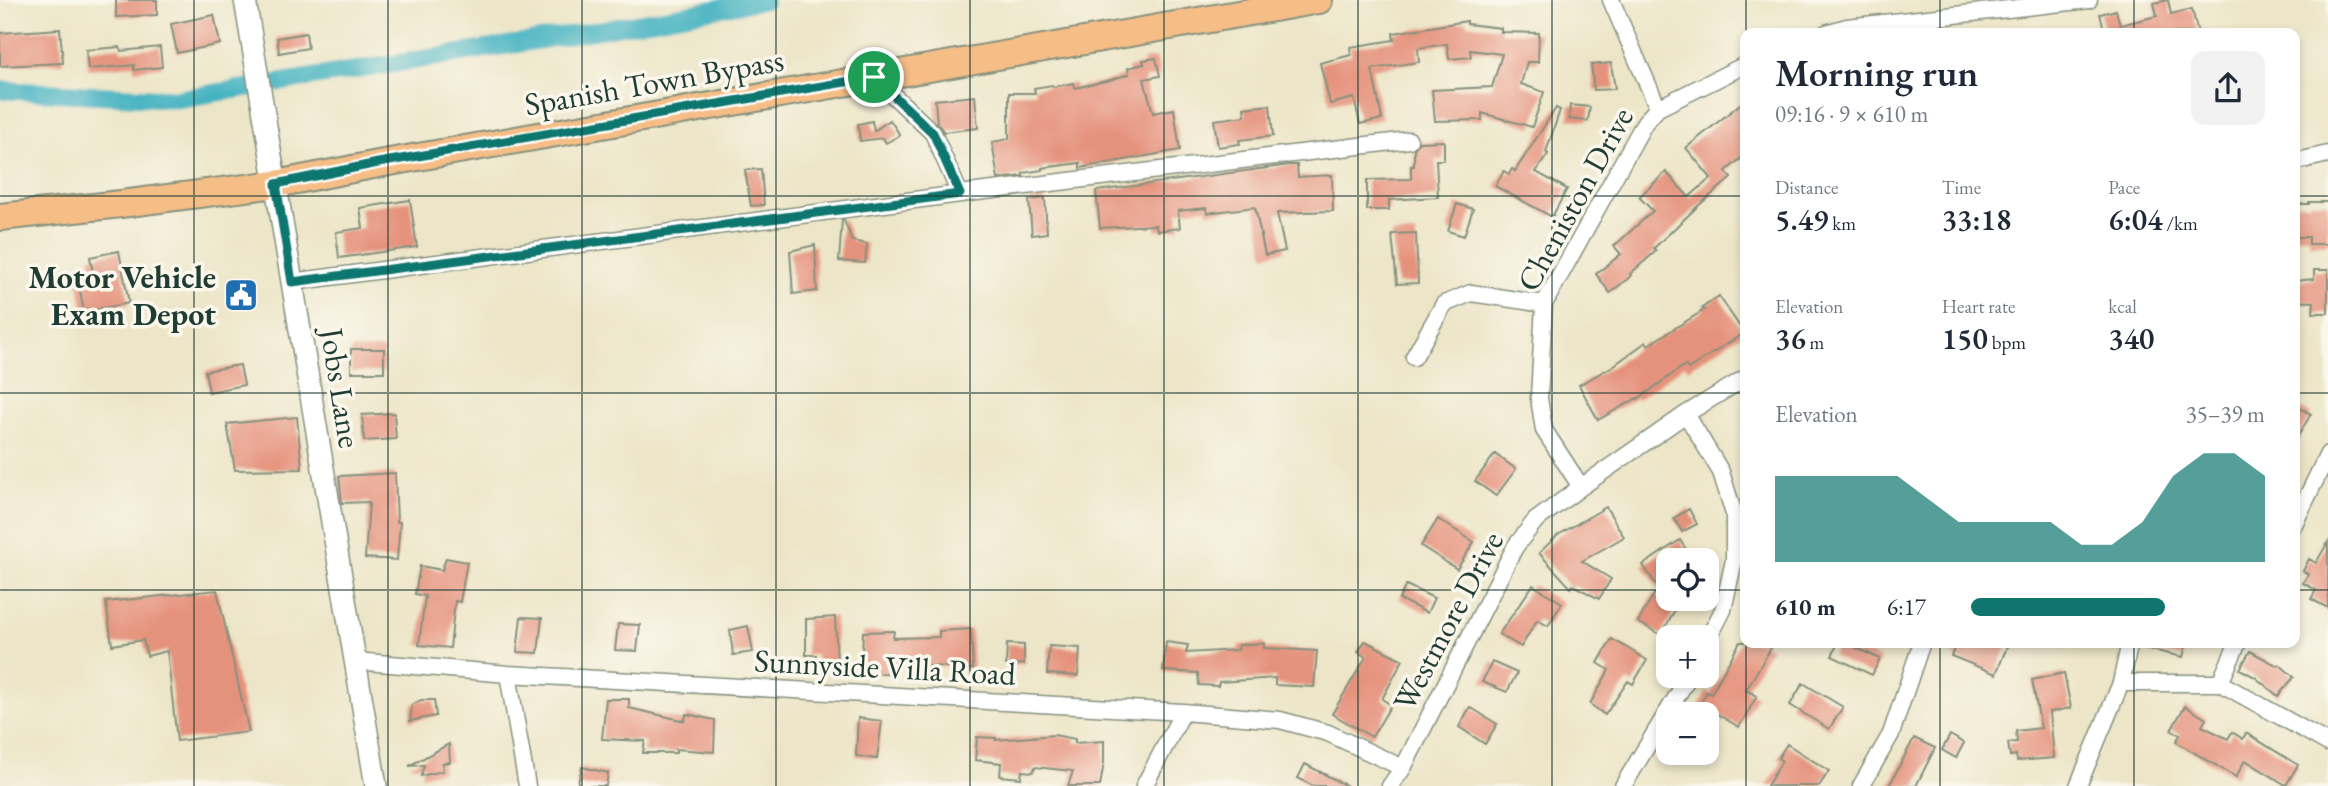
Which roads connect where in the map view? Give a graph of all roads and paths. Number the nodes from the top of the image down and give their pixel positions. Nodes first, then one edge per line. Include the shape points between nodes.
1 (245, 0) edge
2 (1319, 0) edge
3 (1611, 0) edge
4 (2089, 0) edge
5 (1844, 28) edge
6 (1740, 67) edge
7 (874, 77) junction
8 (1658, 108) junction
9 (1409, 140) dead end
10 (2328, 154) edge
11 (2300, 161) edge
12 (276, 184) junction
13 (960, 194) junction
14 (0, 217) edge
15 (292, 282) junction
16 (1544, 304) junction
17 (1414, 357) dead end
18 (1740, 381) edge
19 (1686, 414) junction
20 (2328, 454) edge
21 (1581, 487) junction
22 (2300, 512) edge
23 (1715, 625) edge
24 (1920, 648) edge
25 (2129, 648) edge
26 (2235, 648) edge
27 (355, 662) junction
28 (508, 674) junction
29 (2122, 683) junction
30 (2220, 683) junction
31 (1682, 688) edge
32 (1183, 712) junction
33 (2328, 743) edge
34 (1403, 768) junction
35 (376, 786) edge
36 (527, 786) edge
37 (1144, 786) edge
38 (1390, 786) edge
39 (1623, 786) edge
40 (1861, 786) edge
41 (2078, 786) edge

1 - 12 street, Jobs Lane
2 - 7 main road, Spanish Town Bypass
3 - 8 street
4 - 5 street
6 - 8 street, Cheniston Drive
7 - 12 main road, Spanish Town Bypass
7 - 13 street via 933,133
8 - 16 street, Cheniston Drive via 1645,122
9 - 13 street
10 - 11 street
12 - 14 main road, Spanish Town Bypass
12 - 15 street, Jobs Lane
13 - 15 street
15 - 27 street, Jobs Lane
16 - 17 street via 1471,293 1444,304
16 - 21 street, Cheniston Drive via 1539,398 1544,430
18 - 19 street, Westmore Drive
19 - 21 street, Westmore Drive
19 - 23 street via 1721,472 1734,514 1734,560
20 - 22 street
21 - 34 street, Westmore Drive via 1535,521 1515,547
24 - 40 street via 1891,734
25 - 29 street
26 - 30 street
27 - 28 street, Sunnyside Villa Road
27 - 35 street, Jobs Lane
28 - 32 street, Sunnyside Villa Road
28 - 36 street
29 - 30 street
29 - 41 street
30 - 33 street
31 - 39 street
32 - 34 street, Sunnyside Villa Road via 1280,720 1328,733
32 - 37 street
34 - 38 street, Westmore Drive

